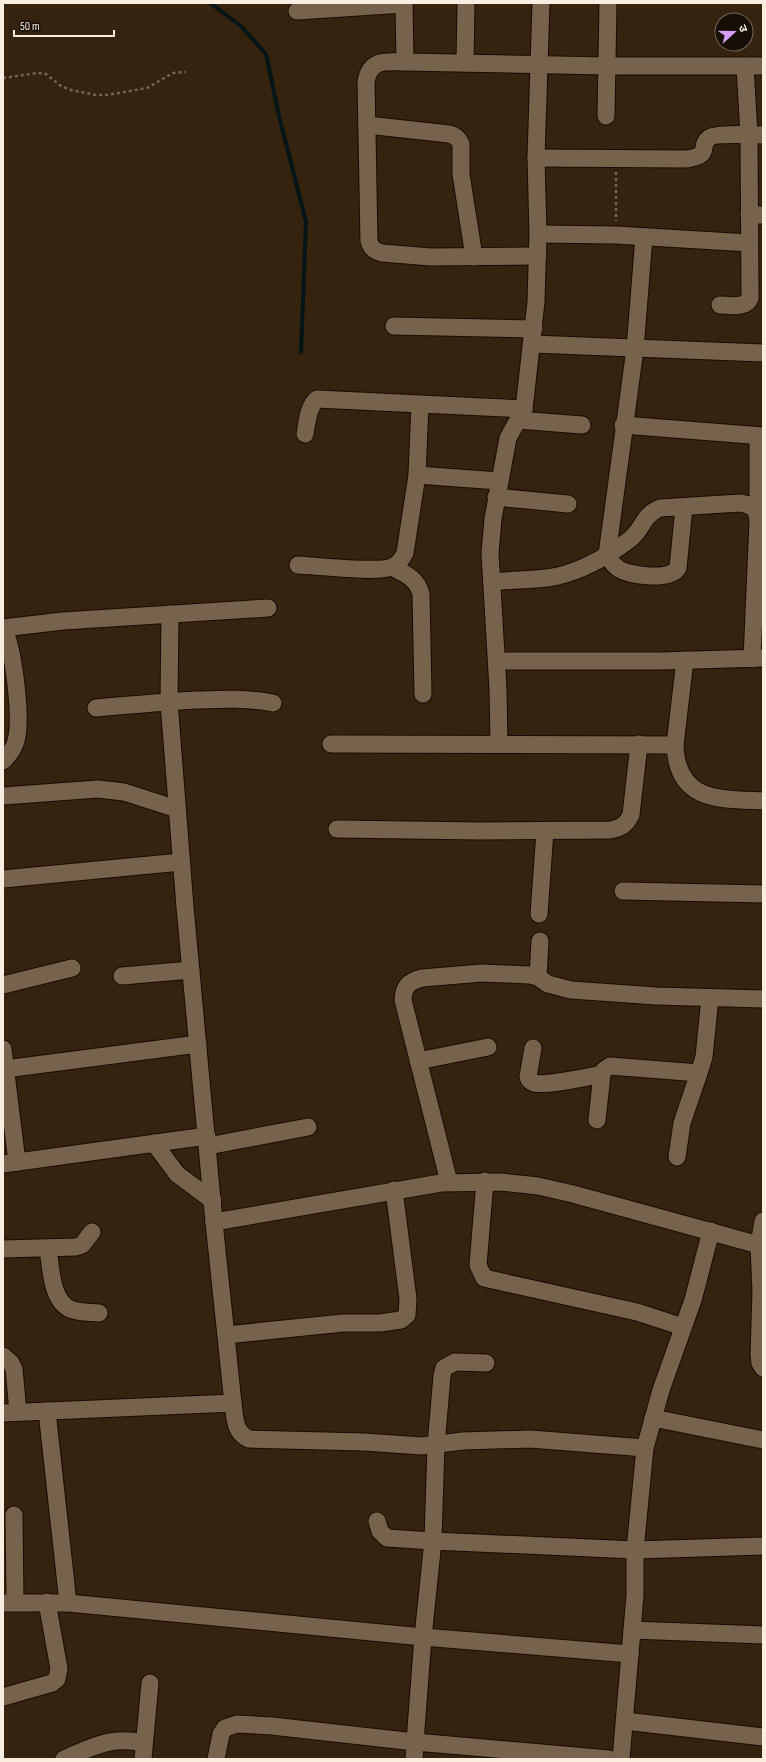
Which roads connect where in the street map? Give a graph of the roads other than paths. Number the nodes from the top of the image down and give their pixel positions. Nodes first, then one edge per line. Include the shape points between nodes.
1 (404, 3) edge
2 (466, 3) edge
3 (541, 3) edge
4 (608, 3) edge
5 (297, 11) dead end
6 (405, 62) junction
7 (465, 63) junction
8 (538, 64) junction
9 (607, 66) junction
10 (745, 66) junction
11 (763, 66) edge
12 (606, 116) dead end
13 (367, 125) junction
14 (756, 135) edge
15 (536, 158) junction
16 (756, 215) edge
17 (538, 234) junction
18 (644, 237) junction
19 (750, 243) junction
20 (538, 256) junction
21 (474, 257) junction
22 (756, 284) edge
23 (720, 305) dead end
24 (394, 326) dead end
25 (533, 336) junction
26 (635, 349) junction
27 (763, 353) edge
28 (420, 404) junction
29 (521, 415) junction
30 (582, 425) dead end
31 (623, 425) junction
32 (305, 434) dead end
33 (760, 436) edge
34 (417, 475) junction
35 (498, 489) junction
36 (568, 504) dead end
37 (684, 507) junction
38 (759, 523) edge
39 (607, 555) junction
40 (298, 565) dead end
41 (392, 567) junction
42 (492, 582) junction
43 (268, 608) dead end
44 (170, 614) junction
45 (758, 658) edge
46 (685, 660) junction
47 (497, 661) junction
48 (423, 694) dead end
49 (168, 702) junction
50 (273, 703) dead end
51 (96, 708) dead end
52 (331, 744) dead end
53 (499, 744) junction
54 (639, 744) junction
55 (675, 745) junction
56 (3, 761) edge
57 (3, 796) edge
58 (763, 801) edge
59 (177, 809) junction
60 (337, 829) dead end
61 (545, 831) junction
62 (181, 862) junction
63 (3, 879) edge
64 (623, 891) dead end
65 (763, 894) edge
66 (539, 914) dead end
67 (540, 941) dead end
68 (72, 968) dead end
69 (191, 970) junction
70 (122, 976) dead end
71 (538, 977) junction
72 (3, 984) edge
73 (710, 998) junction
74 (763, 999) edge
75 (198, 1044) junction
76 (488, 1047) dead end
77 (533, 1048) dead end
78 (3, 1049) edge
79 (418, 1061) junction
80 (5, 1069) junction
81 (699, 1072) junction
82 (602, 1074) junction
83 (597, 1120) dead end
84 (308, 1127) dead end
85 (207, 1141) junction
86 (154, 1143) junction
87 (677, 1157) dead end
88 (10, 1163) edge
89 (485, 1182) junction
90 (439, 1183) junction
91 (394, 1190) junction
92 (213, 1201) junction
93 (763, 1221) edge
94 (214, 1222) junction
95 (711, 1231) junction
96 (92, 1232) dead end
97 (759, 1245) junction
98 (3, 1249) edge
99 (48, 1249) junction
100 (762, 1292) edge
101 (98, 1313) dead end
102 (683, 1327) junction
103 (226, 1335) junction
104 (3, 1356) edge
105 (486, 1363) dead end
106 (763, 1368) edge
107 (233, 1403) junction
108 (47, 1411) junction
109 (10, 1412) edge
110 (653, 1418) junction
111 (763, 1440) edge
112 (436, 1445) junction
113 (645, 1448) junction
114 (14, 1515) dead end
115 (377, 1521) dead end
116 (433, 1541) junction
117 (763, 1546) edge
118 (635, 1550) junction
119 (47, 1602) junction
120 (68, 1602) junction
121 (9, 1603) edge
122 (632, 1630) junction
123 (763, 1635) edge
124 (422, 1637) junction
125 (630, 1654) junction
126 (150, 1683) dead end
127 (3, 1697) edge
128 (625, 1721) junction
129 (763, 1737) edge
130 (415, 1742) junction
131 (143, 1751) edge
132 (64, 1759) edge
133 (216, 1759) edge
134 (414, 1759) edge
135 (609, 1759) edge
136 (621, 1759) edge

1 - 5 street
1 - 6 street
2 - 7 street
3 - 8 street
4 - 9 street
6 - 7 street
6 - 13 street via 383,62 372,67 366,82
7 - 8 street
8 - 9 street
8 - 15 street
9 - 10 street
9 - 12 street
10 - 11 street
10 - 14 street
13 - 21 street via 456,136 461,144 461,174
13 - 21 street via 369,241 375,252 431,257
14 - 15 street via 714,136 706,141 704,152 700,156 686,160
14 - 16 street
15 - 17 street
16 - 19 street
17 - 18 street
17 - 20 street
18 - 19 street
18 - 26 street
19 - 22 street
20 - 21 street
20 - 25 street
22 - 23 street via 746,304
24 - 25 street
25 - 26 street
25 - 29 street
26 - 27 street
26 - 31 street
28 - 29 street
28 - 32 street via 317,399 310,410
28 - 34 street
29 - 30 street
29 - 35 street via 508,438
31 - 33 street
31 - 39 street
33 - 38 street
34 - 35 street
34 - 41 street via 405,553 400,562
35 - 36 street
35 - 42 street via 490,552
37 - 38 street via 740,502 750,504
37 - 39 street via 660,508 649,513 631,538
37 - 39 street via 676,572 664,576 628,572 619,569
38 - 45 street
39 - 42 street via 567,574
40 - 41 street via 377,569
41 - 48 street via 414,579 419,585
42 - 47 street
43 - 44 street
44 - 49 street
44 - 56 street via 63,620 3,628 8,637 18,725 16,741
45 - 46 street
46 - 47 street
46 - 55 street
47 - 53 street
49 - 50 street via 237,698
49 - 51 street
49 - 59 street
52 - 53 street
53 - 54 street
54 - 55 street
54 - 61 street via 631,815 627,823 610,830
55 - 58 street via 675,759 681,774 695,789 710,797
57 - 59 street via 98,789 124,792
59 - 62 street
60 - 61 street
61 - 66 street
62 - 63 street
62 - 69 street
64 - 65 street
67 - 71 street
68 - 72 street
69 - 70 street
69 - 75 street
71 - 73 street via 548,984 571,990
71 - 79 street via 482,973 422,978 406,985 403,1000
73 - 74 street
73 - 81 street via 704,1057
75 - 80 street
75 - 85 street
76 - 79 street
77 - 82 street via 528,1076 534,1083
78 - 80 street
79 - 90 street
80 - 88 street
81 - 82 street via 614,1065 606,1067
81 - 87 street via 682,1123
82 - 83 street
84 - 85 street
85 - 86 street
85 - 92 street
86 - 88 street
86 - 92 street via 177,1174
89 - 90 street
89 - 95 street via 538,1186
89 - 102 street via 478,1265 484,1278 584,1299
90 - 91 street
91 - 94 street
91 - 103 street via 408,1300 407,1315 401,1320 380,1323 343,1323
92 - 94 street
93 - 97 street
94 - 103 street
95 - 97 street
95 - 102 street via 693,1300
96 - 99 street via 82,1245
97 - 100 street
98 - 99 street
99 - 101 street via 59,1298 70,1309
100 - 106 street via 759,1354
102 - 110 street
103 - 107 street
104 - 109 street via 14,1369
105 - 112 street via 455,1362 444,1368
107 - 108 street
107 - 112 street via 238,1431 249,1439
108 - 109 street
108 - 120 street
110 - 111 street
110 - 113 street
112 - 113 street via 463,1441 530,1439
112 - 116 street
113 - 118 street
114 - 121 street
115 - 116 street via 380,1531 387,1538
116 - 118 street
116 - 124 street
117 - 118 street
118 - 122 street
119 - 120 street
119 - 121 street
119 - 127 street via 59,1675 52,1683
120 - 124 street
122 - 123 street
122 - 125 street
124 - 125 street
124 - 130 street
125 - 128 street
126 - 131 street
128 - 129 street
128 - 136 street
130 - 133 street via 237,1724 225,1728 221,1734
130 - 134 street
130 - 135 street
131 - 132 street via 126,1740 112,1741

